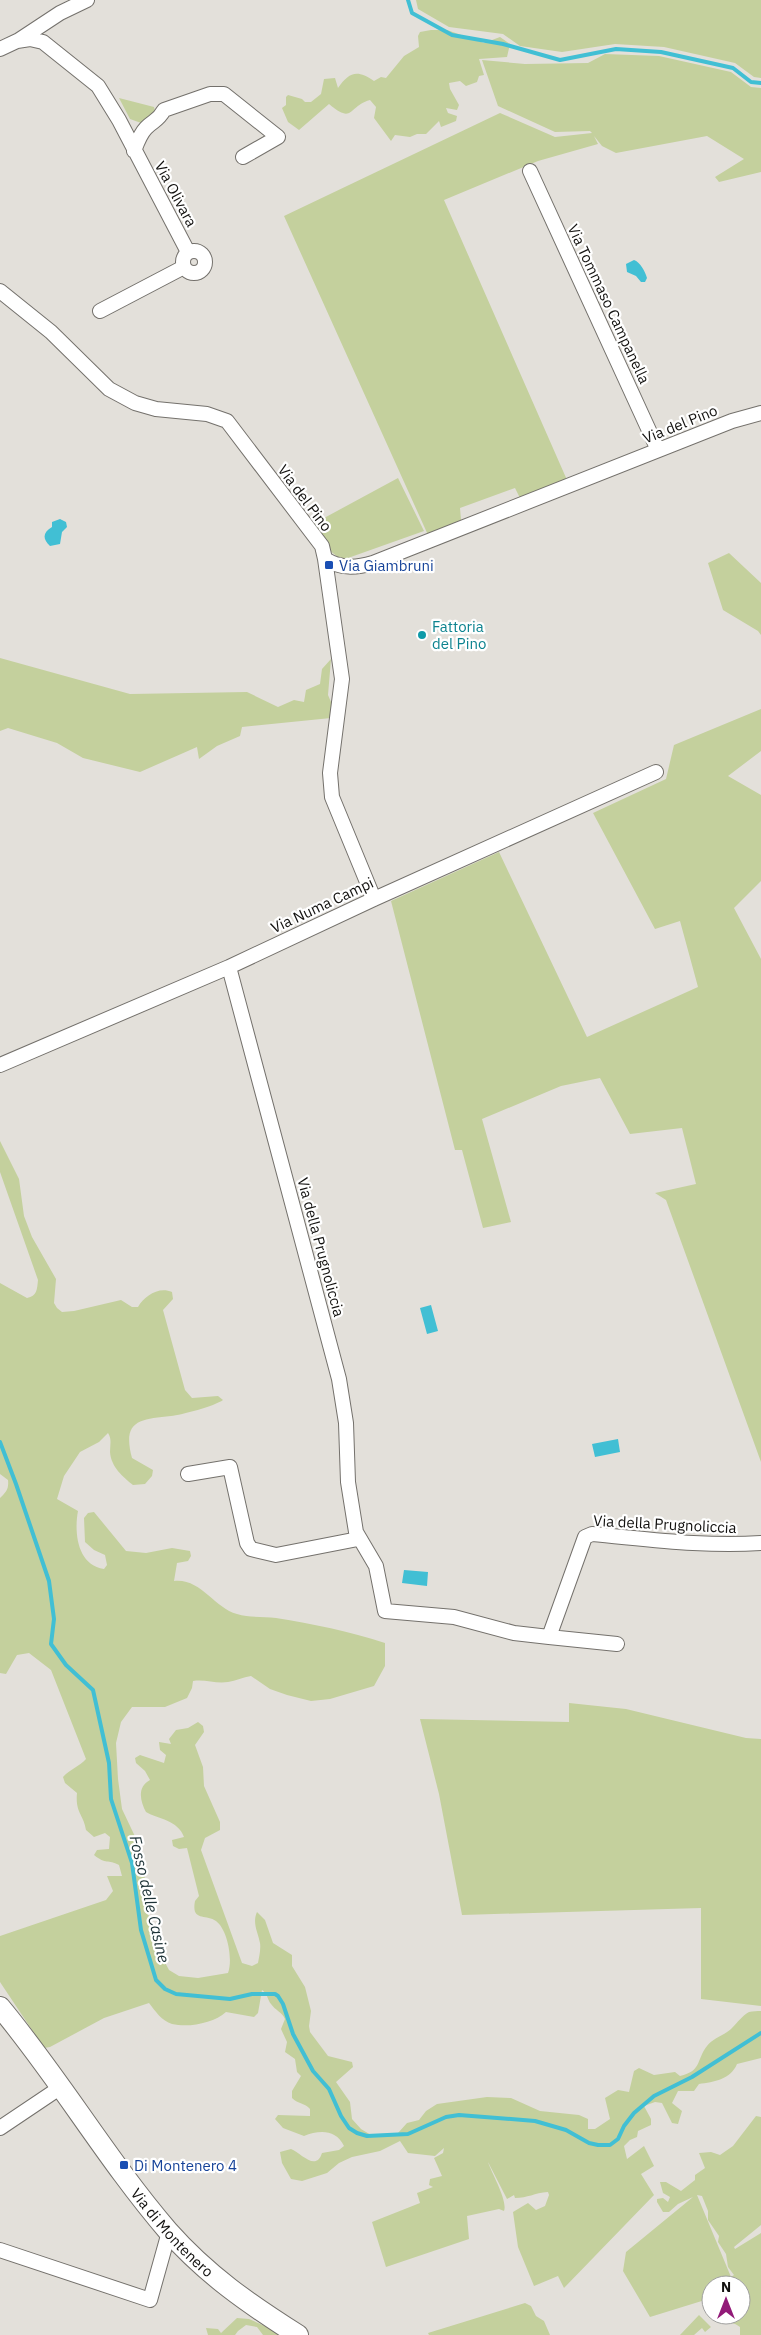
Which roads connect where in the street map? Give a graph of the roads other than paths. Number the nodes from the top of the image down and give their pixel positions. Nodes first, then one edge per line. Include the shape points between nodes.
1 (87, 0) edge
2 (17, 41) junction
3 (0, 49) edge
4 (119, 120) junction
5 (146, 128) junction
6 (134, 151) junction
7 (243, 157) dead end
8 (530, 172) dead end
9 (188, 252) junction
10 (184, 267) junction
11 (0, 290) edge
12 (100, 311) dead end
13 (761, 413) edge
14 (658, 450) junction
15 (325, 559) junction
16 (656, 772) dead end
17 (374, 899) junction
18 (229, 967) junction
19 (0, 1065) edge
20 (188, 1474) dead end
21 (358, 1539) junction
22 (761, 1543) edge
23 (549, 1637) junction
24 (617, 1644) dead end
25 (0, 2007) edge
26 (61, 2087) junction
27 (0, 2128) edge
28 (169, 2232) junction
29 (0, 2250) edge
30 (298, 2335) edge

1 - 2 street, Via Olivara
2 - 3 street, Via Olivara
2 - 4 street, Via Olivara via 43,42 98,86
4 - 5 street
4 - 6 street, Via Olivara
5 - 6 street
5 - 7 street via 158,120 164,110 210,94 224,94 278,138
6 - 9 street, Via Olivara
8 - 14 street, Via Tommaso Campanella
9 - 10 street via 184,256
9 - 10 street, Via Olivara via 201,253 205,266 195,273
10 - 12 street, Via Olivara
11 - 15 street, Via del Pino via 50,332 109,389 135,403 156,409 207,414 227,421 322,546
13 - 14 street, Via del Pino
14 - 15 street, Via del Pino via 373,563 357,568 334,565
15 - 17 street via 342,679 330,773 332,798
16 - 17 street, Via Numa Campi
17 - 18 street, Via Numa Campi
18 - 19 street, Via Numa Campi
18 - 21 street, Via della Prugnoliccia via 338,1379 346,1423 348,1482
20 - 21 street via 230,1467 251,1549 276,1555
21 - 23 street, Via della Prugnoliccia via 376,1566 385,1611 454,1617 514,1633
22 - 23 street, Via della Prugnoliccia via 669,1541 592,1534 585,1537
23 - 24 street, Via della Prugnoliccia
25 - 26 street, Via di Montenero
26 - 27 street
26 - 28 street, Via di Montenero
28 - 29 street via 150,2300
28 - 30 street, Via di Montenero via 238,2297

